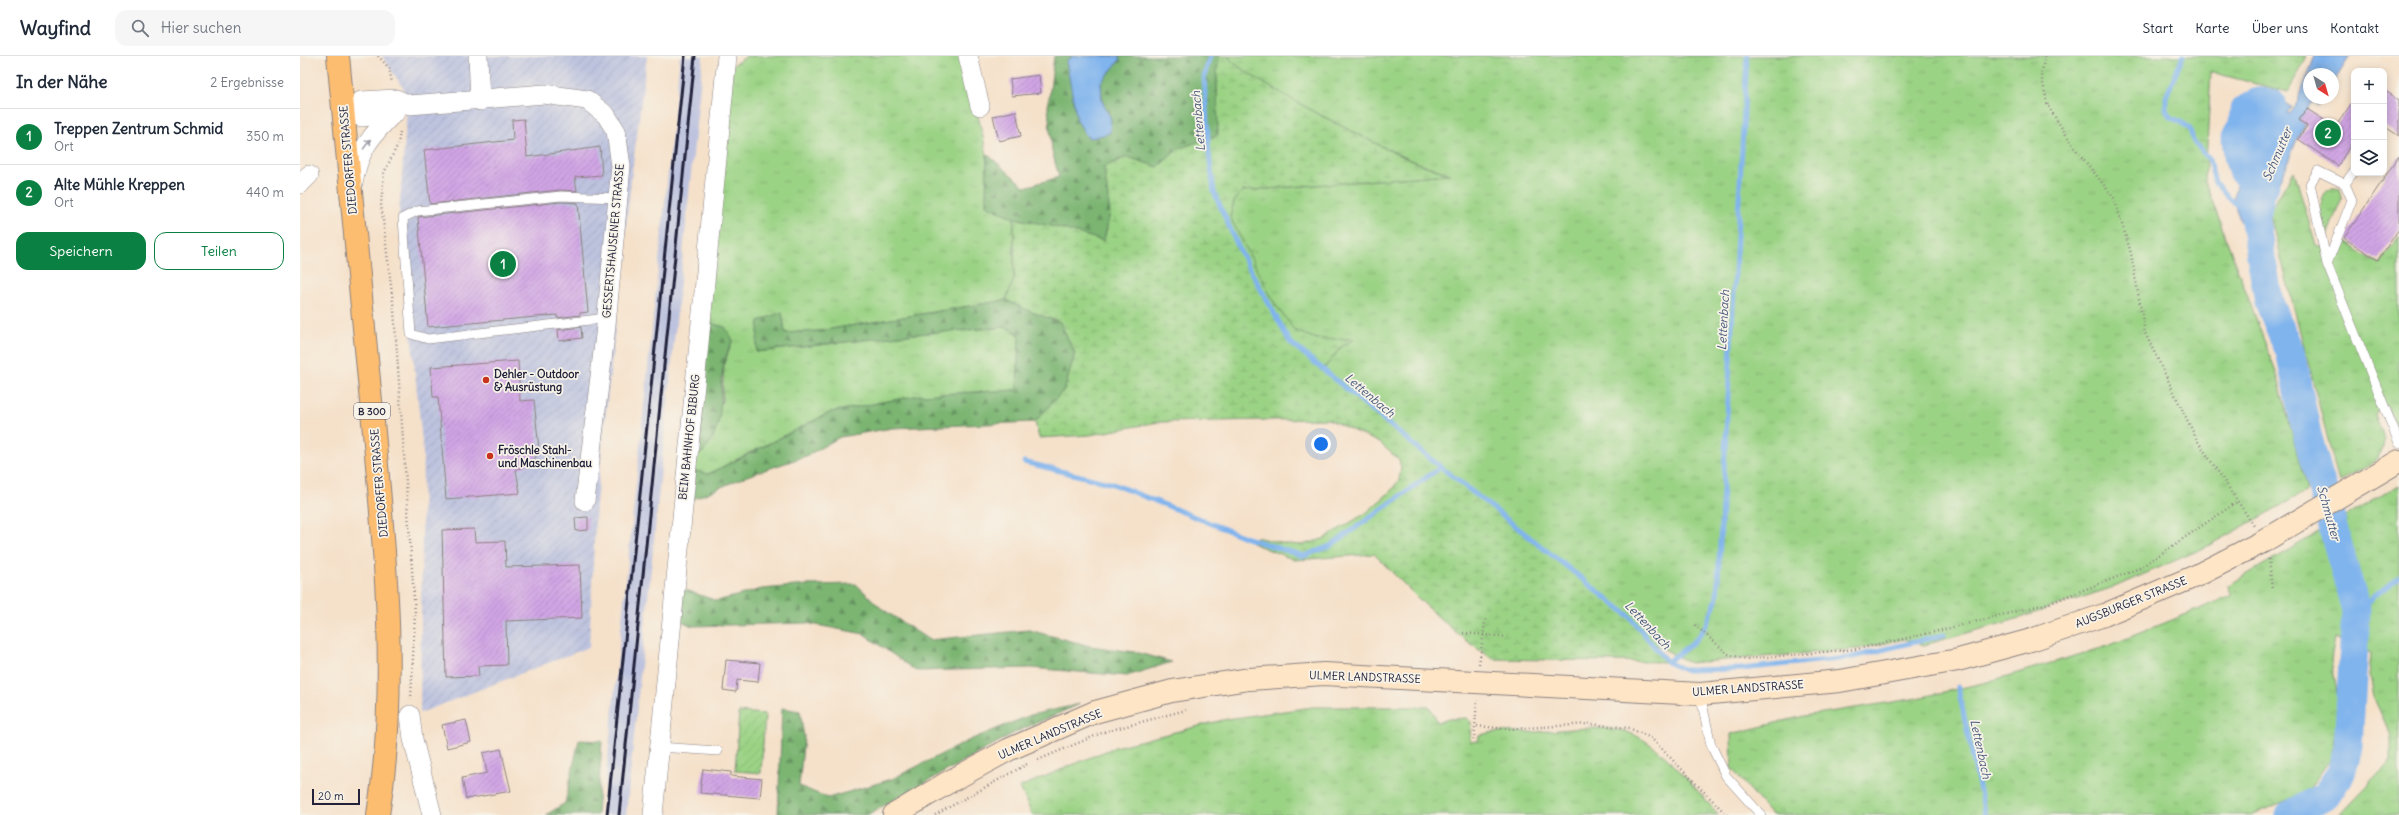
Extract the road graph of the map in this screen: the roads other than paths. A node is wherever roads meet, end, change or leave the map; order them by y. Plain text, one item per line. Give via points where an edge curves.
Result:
1 (338, 56) edge
2 (478, 56) edge
3 (968, 56) edge
4 (729, 57) edge
5 (480, 101) junction
6 (980, 106) dead end
7 (400, 107) junction
8 (344, 112) junction
9 (2351, 175) edge
10 (2345, 184) junction
11 (351, 194) junction
12 (618, 198) junction
13 (2327, 264) junction
14 (607, 318) junction
15 (2399, 443) edge
16 (2399, 461) edge
17 (585, 500) dead end
18 (1840, 681) joint
19 (1700, 694) junction
20 (410, 715) road end
21 (659, 747) junction
22 (718, 751) dead end
23 (378, 815) edge
24 (432, 815) edge
25 (653, 815) edge
26 (894, 815) edge
27 (1761, 815) edge

1 - 8 main road, DIEDORFER STRASSE / B 300
2 - 5 street
3 - 6 street
4 - 21 street, BEIM BAHNHOF BIBURG
5 - 7 street, GESSERTSHAUSENER STRASSE
5 - 12 street, GESSERTSHAUSENER STRASSE via 544,94 587,100 606,115 616,131 621,166
7 - 8 street, GESSERTSHAUSENER STRASSE via 362,117
11 -> 7 street via 363,147
8 - 11 main road, DIEDORFER STRASSE / B 300
9 - 10 lane
10 - 13 lane via 2352,200
10 - 13 lane via 2318,171 2310,184
11 - 23 main road, DIEDORFER STRASSE / B 300 via 385,552 389,674 386,768
12 - 14 street, GESSERTSHAUSENER STRASSE
12 - 14 lane via 554,197 417,211 403,218 411,334 428,339
13 - 15 lane
14 - 17 street, GESSERTSHAUSENER STRASSE
16 - 18 main road, AUGSBURGER STRASSE via 2264,541 2198,575 2104,615 2031,640 1952,662
18 - 19 main road, ULMER LANDSTRASSE
19 - 26 main road, ULMER LANDSTRASSE via 1477,694 1324,674 1248,679 1172,691 1095,712 1008,750 946,783
19 - 27 lane via 1711,745 1726,776
20 - 24 street via 413,739
21 - 22 lane
21 - 25 street, BEIM BAHNHOF BIBURG

